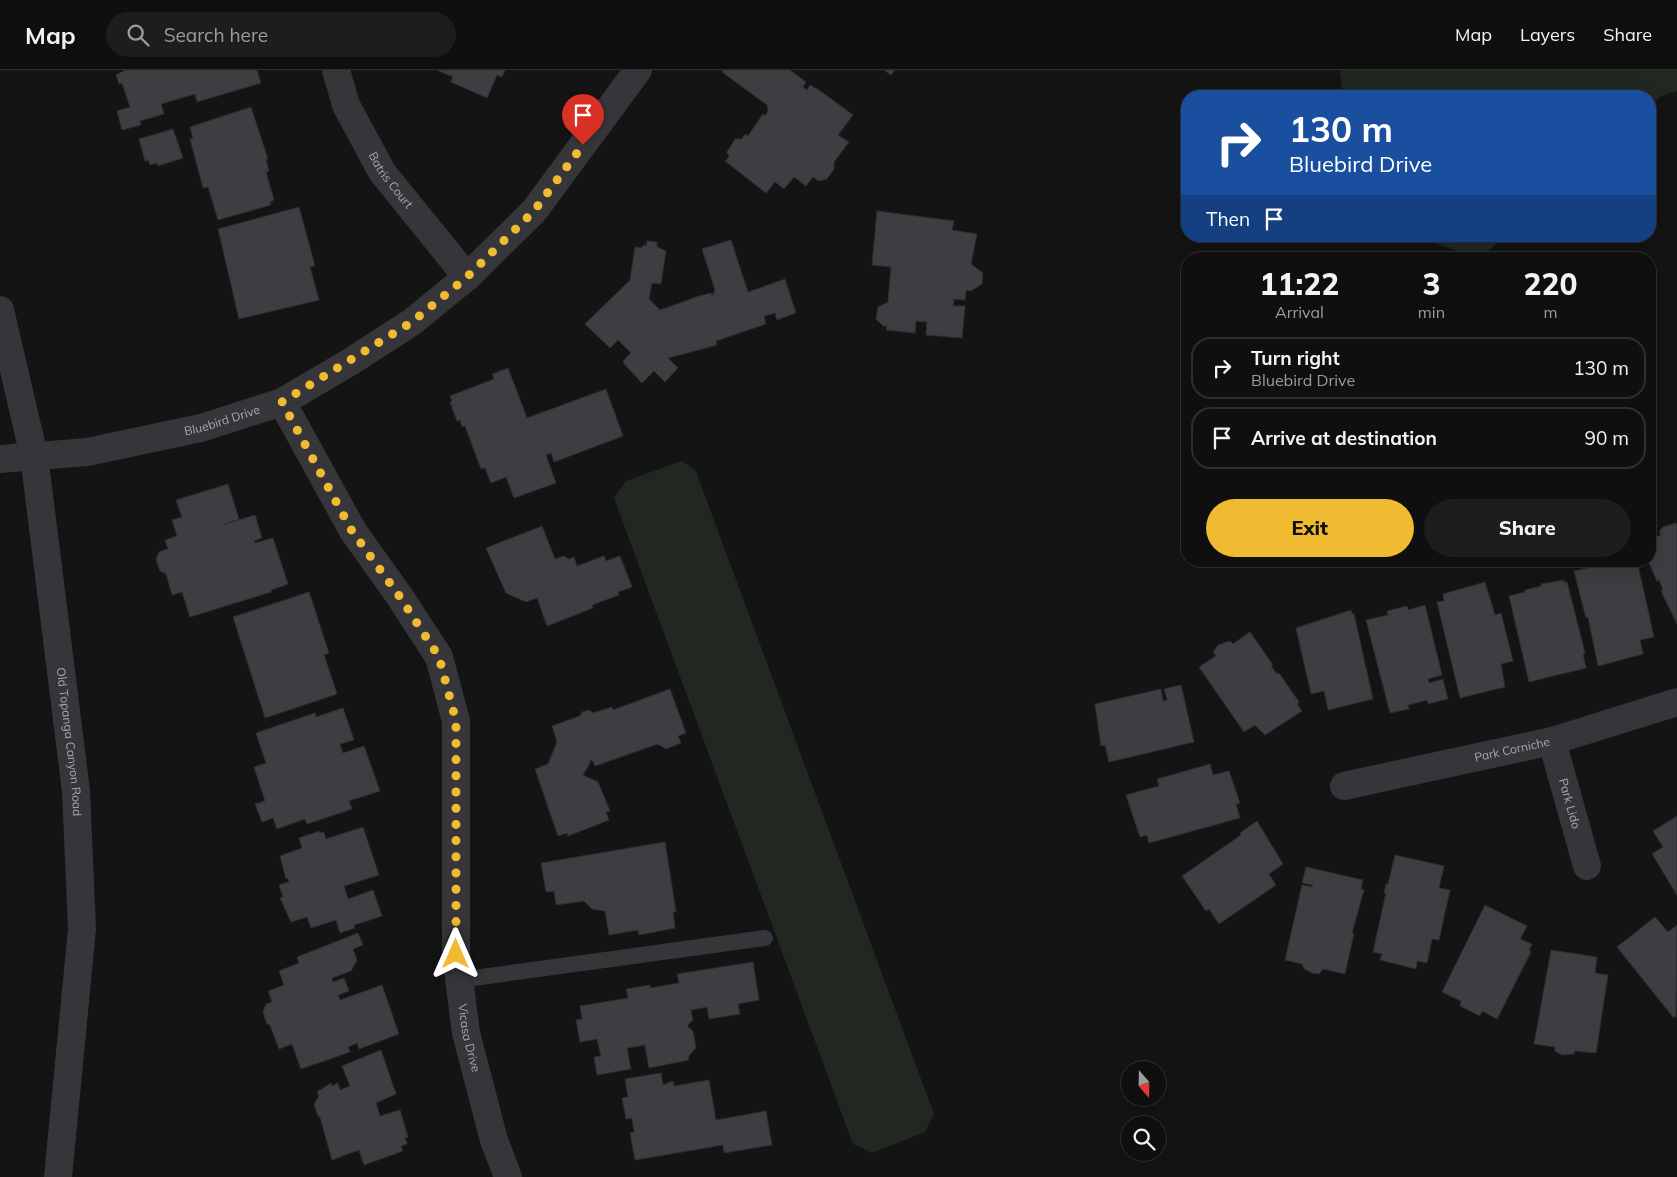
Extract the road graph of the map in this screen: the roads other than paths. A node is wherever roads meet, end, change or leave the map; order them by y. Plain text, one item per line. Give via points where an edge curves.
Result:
1 (336, 70) edge
2 (638, 70) edge
3 (467, 277) junction
4 (0, 310) edge
5 (282, 402) junction
6 (34, 456) junction
7 (0, 459) edge
8 (1677, 702) edge
9 (1552, 741) junction
10 (1344, 786) dead end
11 (1586, 866) dead end
12 (765, 938) dead end
13 (459, 980) junction
14 (58, 1177) edge
15 (508, 1177) edge

1 - 3 street, Batris Court via 346,105 382,172
2 - 3 street, Bluebird Drive via 534,211
3 - 5 street, Bluebird Drive via 412,322
4 - 6 street, Old Topanga Canyon Road
5 - 6 street, Bluebird Drive via 201,428 88,452
5 - 13 street, Vicasa Drive via 352,531 439,657 456,721 456,954
6 - 7 street, Bluebird Drive
6 - 14 street, Old Topanga Canyon Road via 76,792 82,929
8 - 9 street, Park Corniche
9 - 10 street, Park Corniche
9 - 11 street, Park Lido
12 - 13 lane
13 - 15 street, Vicasa Drive via 466,1034 494,1140

